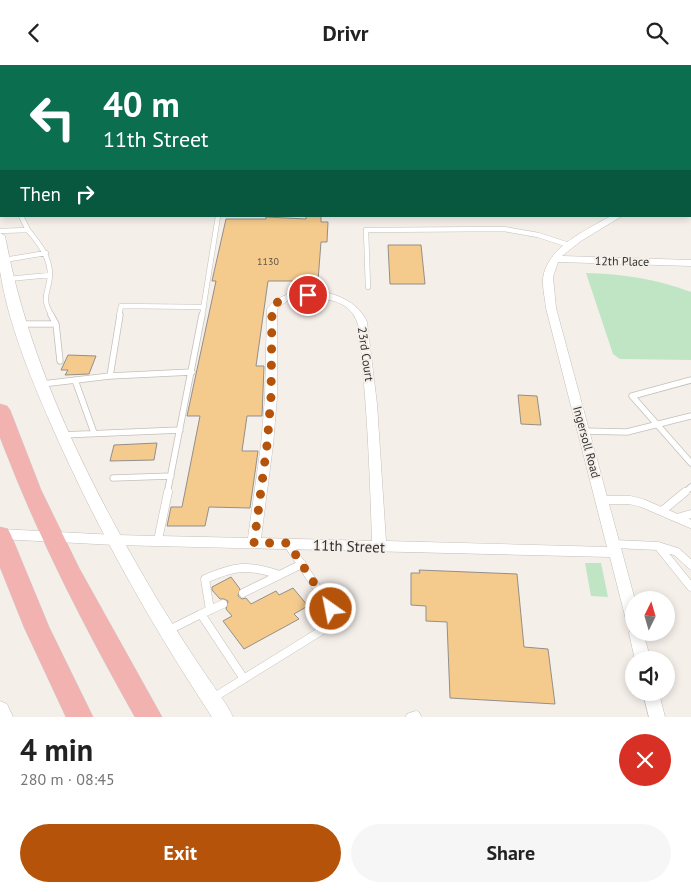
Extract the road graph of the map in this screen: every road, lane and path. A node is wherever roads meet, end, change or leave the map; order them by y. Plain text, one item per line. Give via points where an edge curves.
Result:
1 (21, 65) edge
2 (49, 65) edge
3 (21, 217) edge
4 (218, 217) edge
5 (616, 217) edge
6 (0, 231) edge
7 (28, 231) junction
8 (0, 237) edge
9 (569, 245) junction
10 (46, 253) junction
11 (554, 259) junction
12 (4, 260) junction
13 (691, 263) edge
14 (50, 275) junction
15 (8, 279) junction
16 (368, 287) dead end
17 (204, 307) junction
18 (19, 324) junction
19 (56, 324) junction
20 (60, 361) dead end
21 (192, 373) junction
22 (110, 376) junction
23 (75, 380) junction
24 (691, 380) edge
25 (40, 384) junction
26 (0, 410) edge
27 (691, 416) edge
28 (655, 424) junction
29 (180, 430) junction
30 (584, 431) junction
31 (94, 433) junction
32 (62, 435) junction
33 (691, 463) edge
34 (171, 476) junction
35 (113, 478) dead end
36 (691, 487) edge
37 (602, 500) junction
38 (662, 511) junction
39 (691, 514) edge
40 (677, 518) junction
41 (691, 523) edge
42 (0, 535) edge
43 (52, 536) junction
44 (115, 540) junction
45 (158, 541) junction
46 (254, 543) junction
47 (288, 543) junction
48 (658, 546) junction
49 (379, 547) junction
50 (615, 548) junction
51 (302, 564) junction
52 (691, 565) edge
53 (279, 575) junction
54 (691, 587) edge
55 (626, 591) edge
56 (243, 593) dead end
57 (223, 604) dead end
58 (210, 610) junction
59 (201, 614) junction
60 (167, 631) junction
61 (244, 679) junction
62 (211, 699) junction
63 (653, 701) edge
64 (0, 710) edge
65 (3, 717) edge
66 (80, 717) edge
67 (149, 717) edge
68 (223, 717) edge
69 (410, 717) edge
70 (417, 717) edge
71 (657, 717) edge

1 - 2 street
3 - 7 lane
4 - 17 lane
5 - 9 street
6 - 7 lane
7 - 10 lane
8 - 12 street
9 - 11 street
9 - 16 lane via 504,229 366,230
10 - 12 lane
10 - 14 lane
11 - 13 street, 12th Place
11 - 30 street, Ingersoll Road via 549,273 551,308
12 - 15 street
14 - 15 lane
14 - 19 lane via 45,295 46,308
15 - 18 street
17 - 21 lane
17 - 22 lane via 121,306
18 - 19 lane
18 - 25 street
19 - 20 lane
21 - 22 lane
21 - 29 lane
22 - 23 lane
23 - 25 lane
23 - 31 lane
24 - 28 lane via 632,396
25 - 32 street
26 - 43 highway
27 - 28 lane
28 - 30 lane via 627,432
28 - 33 lane
29 - 31 lane
29 - 34 lane
30 - 37 street, Ingersoll Road
31 - 32 lane
32 - 44 street
34 - 35 lane
34 - 45 lane
36 - 38 lane
37 - 38 lane via 630,500
37 - 50 street, Ingersoll Road
38 - 40 lane
39 - 40 lane
40 - 41 lane
42 - 43 street, 11th Street
42 - 66 highway via 35,625
43 - 44 street, 11th Street
43 - 67 highway via 100,632
44 - 45 street, 11th Street
44 - 60 street
45 - 46 street, 11th Street
46 - 47 street, 11th Street
46 - 49 street, 23rd Court via 270,407 272,309 284,297 296,294 320,295 343,301 358,313 363,327 371,393
47 - 49 street, 11th Street
47 - 51 lane
48 - 50 lane
48 - 52 lane via 681,553
48 - 54 lane
49 - 50 street, 11th Street
50 - 55 street, Ingersoll Road
51 - 53 lane
51 - 61 lane via 331,609 329,626
53 - 56 lane
53 - 58 lane via 253,565 228,568 205,579
57 - 58 lane
58 - 59 lane
59 - 60 lane
59 - 61 lane
60 - 62 street
61 - 62 lane
62 - 68 street
63 - 71 street
64 - 65 street
69 - 70 lane

